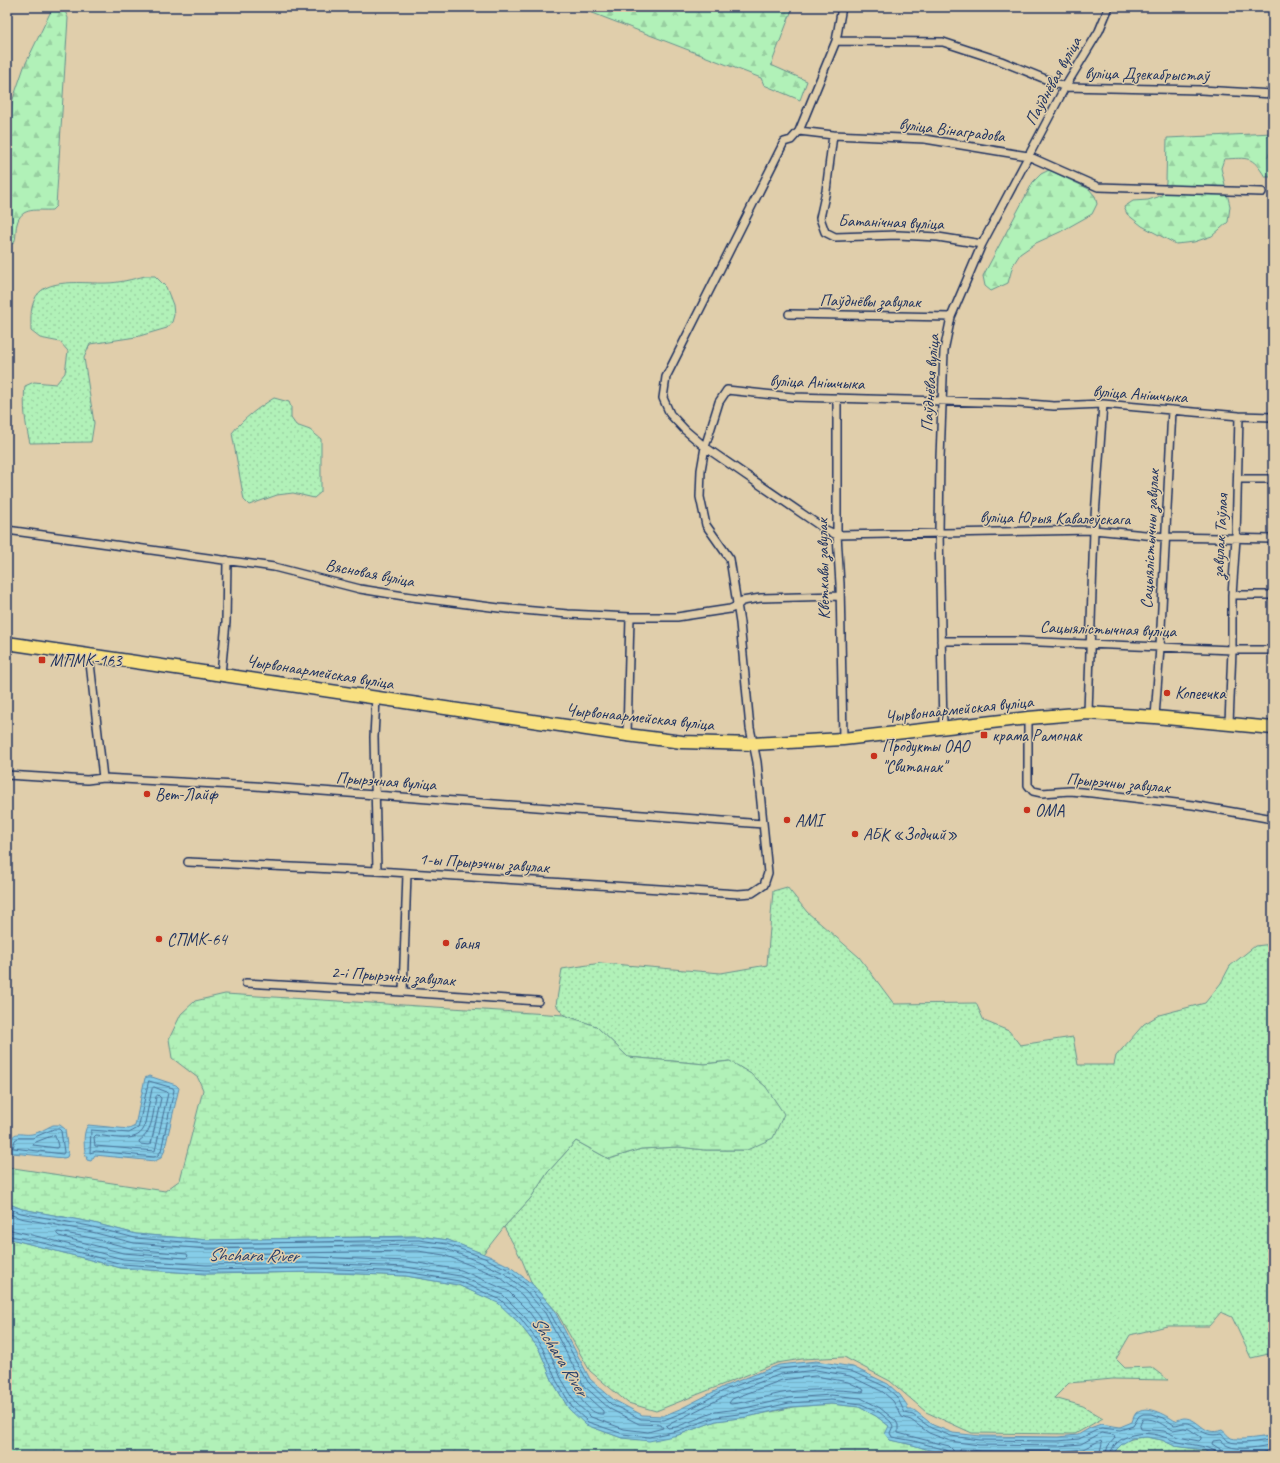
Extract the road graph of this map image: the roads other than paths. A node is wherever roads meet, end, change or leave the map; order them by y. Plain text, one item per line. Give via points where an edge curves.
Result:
1 (842, 7) edge
2 (1108, 7) edge
3 (836, 41) junction
4 (1065, 87) junction
5 (1273, 94) edge
6 (799, 131) junction
7 (833, 135) junction
8 (1028, 156) junction
9 (1262, 192) dead end
10 (982, 244) junction
11 (789, 314) dead end
12 (950, 317) junction
13 (837, 398) junction
14 (941, 401) junction
15 (1103, 404) junction
16 (1172, 410) junction
17 (1239, 416) junction
18 (1273, 417) edge
19 (705, 447) junction
20 (1238, 479) junction
21 (1273, 479) edge
22 (7, 530) edge
23 (1094, 530) junction
24 (939, 533) junction
25 (837, 535) junction
26 (1166, 537) junction
27 (1236, 538) junction
28 (1273, 539) edge
29 (227, 560) junction
30 (1273, 594) edge
31 (1232, 595) junction
32 (839, 596) junction
33 (734, 608) junction
34 (630, 617) junction
35 (941, 641) junction
36 (7, 643) edge
37 (1089, 644) junction
38 (1160, 646) junction
39 (1232, 650) junction
40 (1273, 650) edge
41 (89, 654) junction
42 (221, 674) junction
43 (376, 698) junction
44 (1088, 713) junction
45 (1155, 717) junction
46 (1028, 718) junction
47 (1228, 723) junction
48 (943, 727) junction
49 (1273, 728) edge
50 (627, 735) junction
51 (843, 739) junction
52 (752, 744) junction
53 (7, 775) edge
54 (103, 778) junction
55 (375, 795) junction
56 (1273, 819) edge
57 (763, 824) junction
58 (188, 862) dead end
59 (377, 871) junction
60 (407, 873) junction
61 (768, 873) joint
62 (246, 982) dead end
63 (403, 992) junction
64 (538, 1002) dead end

1 - 3 street
2 - 4 street, Паўднёвая вуліца via 1099,31
3 - 4 street, вуліца Дзекабрыстаў via 943,42 1001,61
3 - 6 street
4 - 5 street, вуліца Дзекабрыстаў
4 - 8 street, Паўднёвая вуліца
6 - 7 street, вуліца Вінаградова
6 - 19 street via 791,140 784,142 666,377 663,398 670,414
7 - 8 street, вуліца Вінаградова via 925,139
7 - 10 street, Батанічная вуліца via 820,218 824,232 835,238 932,236
8 - 9 street, вуліца Вінаградова via 1098,187
8 - 10 street, Паўднёвая вуліца
10 - 12 street, Паўднёвая вуліца
11 - 12 street, Паўднёвы завулак
12 - 14 street, Паўднёвая вуліца via 944,351
13 - 14 street, вуліца Анішчыка
13 - 19 street, вуліца Анішчыка via 793,397 727,390 719,402
13 - 25 street, Кветкавы завулак
14 - 15 street, вуліца Анішчыка via 1054,406
14 - 24 street, Паўднёвая вуліца
15 - 16 street, вуліца Анішчыка
15 - 23 street
16 - 17 street, вуліца Анішчыка
16 - 26 street, Сацыялістычны завулак
17 - 18 street, вуліца Анішчыка
17 - 20 street, завулак Таўлая
19 - 25 street
19 - 33 street, вуліца Анішчыка via 700,497 706,525 730,559
20 - 21 street, завулак Таўлая
20 - 27 street, завулак Таўлая
22 - 29 street, Вясновая вуліца
23 - 24 street, вуліца Юрыя Кавалеўскага
23 - 26 street, вуліца Юрыя Кавалеўскага
23 - 37 street
24 - 25 street, вуліца Юрыя Кавалеўскага
24 - 35 street, Паўднёвая вуліца
25 - 32 street, Кветкавы завулак
26 - 27 street, вуліца Юрыя Кавалеўскага
26 - 38 street, Сацыялістычны завулак
27 - 28 street, вуліца Юрыя Кавалеўскага
27 - 31 street, завулак Таўлая
29 - 34 street, Вясновая вуліца via 274,566 360,589 404,596 499,608
29 - 42 street via 226,622
30 - 31 street, завулак Таўлая
31 - 39 street, завулак Таўлая
32 - 33 street, Вясновая вуліца via 761,598 742,601
32 - 51 street, Кветкавы завулак
33 - 34 street, Вясновая вуліца via 677,617
33 - 52 street, вуліца Анішчыка via 740,623
34 - 50 street
35 - 37 street, Сацыялістычная вуліца
35 - 48 street, Паўднёвая вуліца
36 - 41 highway, Чырвонаармейская вуліца
37 - 38 street, Сацыялістычная вуліца
37 - 44 street
38 - 39 street, Сацыялістычная вуліца
38 - 45 street, Сацыялістычны завулак
39 - 40 street, Сацыялістычная вуліца
39 - 47 street, завулак Таўлая
41 - 42 highway, Чырвонаармейская вуліца
41 - 54 street
42 - 43 highway, Чырвонаармейская вуліца
43 - 50 highway, Чырвонаармейская вуліца
43 - 55 street
44 - 45 highway, Чырвонаармейская вуліца
44 - 46 highway, Чырвонаармейская вуліца
45 - 47 highway, Чырвонаармейская вуліца
46 - 48 highway, Чырвонаармейская вуліца
46 - 56 street, Прырэчны завулак via 1028,785 1033,790 1092,793 1193,805
47 - 49 highway, Чырвонаармейская вуліца
48 - 51 highway, Чырвонаармейская вуліца
50 - 52 highway, Чырвонаармейская вуліца via 682,742
51 - 52 highway, Чырвонаармейская вуліца
52 - 57 street, вуліца Анішчыка via 757,762
53 - 54 street, Прырэчная вуліца via 87,780
54 - 55 street, Прырэчная вуліца
55 - 57 street, Прырэчная вуліца
55 - 59 street
57 - 61 street, вуліца Анішчыка
58 - 59 street, 1-ы Прырэчны завулак
59 - 60 street, 1-ы Прырэчны завулак
60 - 61 street, 1-ы Прырэчны завулак via 738,894 752,893 764,885
60 - 63 street
62 - 63 street, 2-і Прырэчны завулак
63 - 64 street, 2-і Прырэчны завулак

